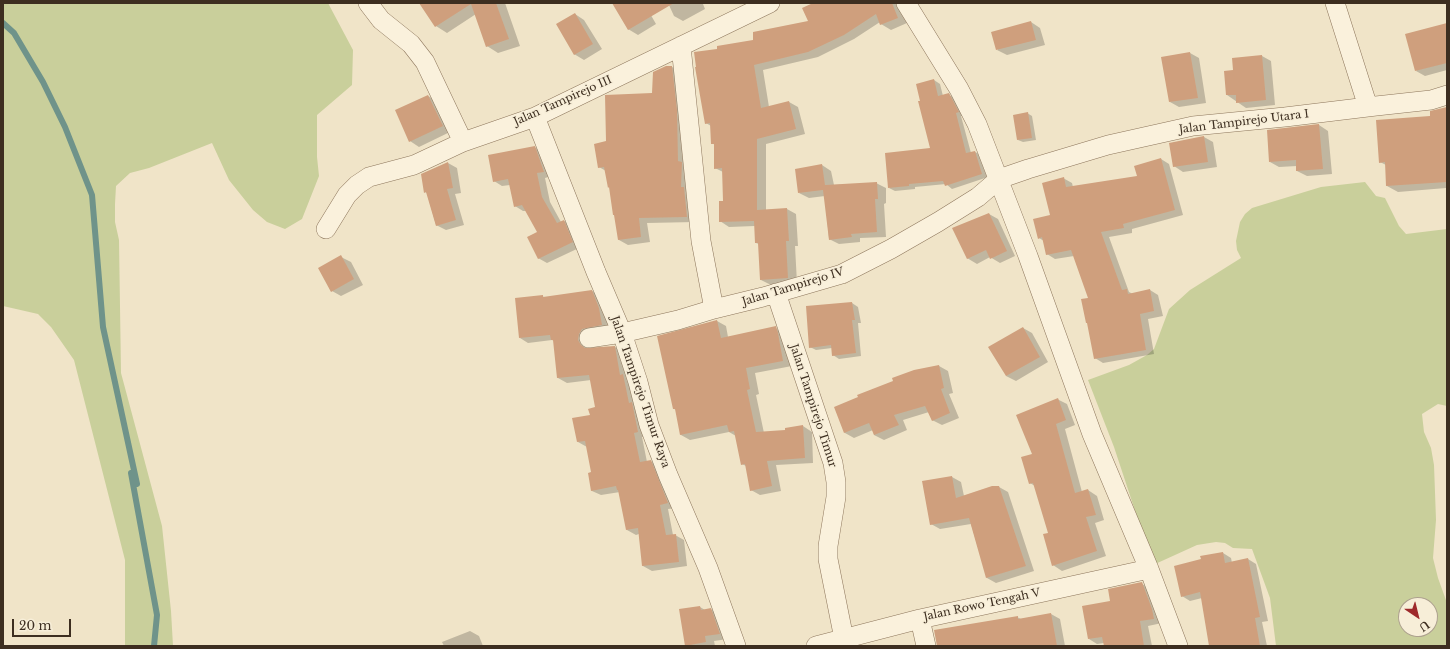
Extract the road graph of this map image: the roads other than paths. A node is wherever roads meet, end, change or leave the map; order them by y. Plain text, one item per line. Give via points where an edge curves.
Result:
1 (368, 3) edge
2 (770, 3) edge
3 (906, 3) edge
4 (1335, 3) edge
5 (751, 7) edge
6 (681, 46) junction
7 (1447, 95) edge
8 (1368, 107) junction
9 (535, 117) junction
10 (463, 142) junction
11 (999, 179) junction
12 (326, 229) dead end
13 (776, 294) junction
14 (714, 309) junction
15 (622, 333) junction
16 (590, 338) dead end
17 (1149, 569) junction
18 (920, 619) junction
19 (844, 639) junction
20 (736, 646) edge
21 (816, 646) edge
22 (926, 646) edge
23 (1178, 646) edge

1 - 10 street via 381,20 411,44 425,62
2 - 5 street, Jalan Tampirejo III
3 - 11 street via 966,101
4 - 8 street
5 - 6 street, Jalan Tampirejo III
6 - 9 street, Jalan Tampirejo III
6 - 14 street via 702,241
7 - 8 street, Jalan Tampirejo Utara I via 1431,100
8 - 11 street, Jalan Tampirejo Utara I via 1193,126 1108,145
9 - 10 street, Jalan Tampirejo III
9 - 15 street, Jalan Tampirejo Timur Raya
10 - 12 street, Jalan Tampirejo III via 414,165 369,177 347,195
11 - 13 street, Jalan Tampirejo IV via 978,197 891,249 842,274
11 - 17 street via 1092,434
13 - 14 street, Jalan Tampirejo IV
13 - 19 street, Jalan Tampirejo Timur via 833,464 836,497 828,559
14 - 15 street, Jalan Tampirejo IV
15 - 16 street, Jalan Tampirejo IV
15 - 20 street, Jalan Tampirejo Timur Raya via 649,425 708,568
17 - 18 street, Jalan Rowo Tengah V
17 - 23 street
18 - 19 street, Jalan Rowo Tengah V
18 - 22 street
19 - 21 street, Jalan Rowo Tengah V

